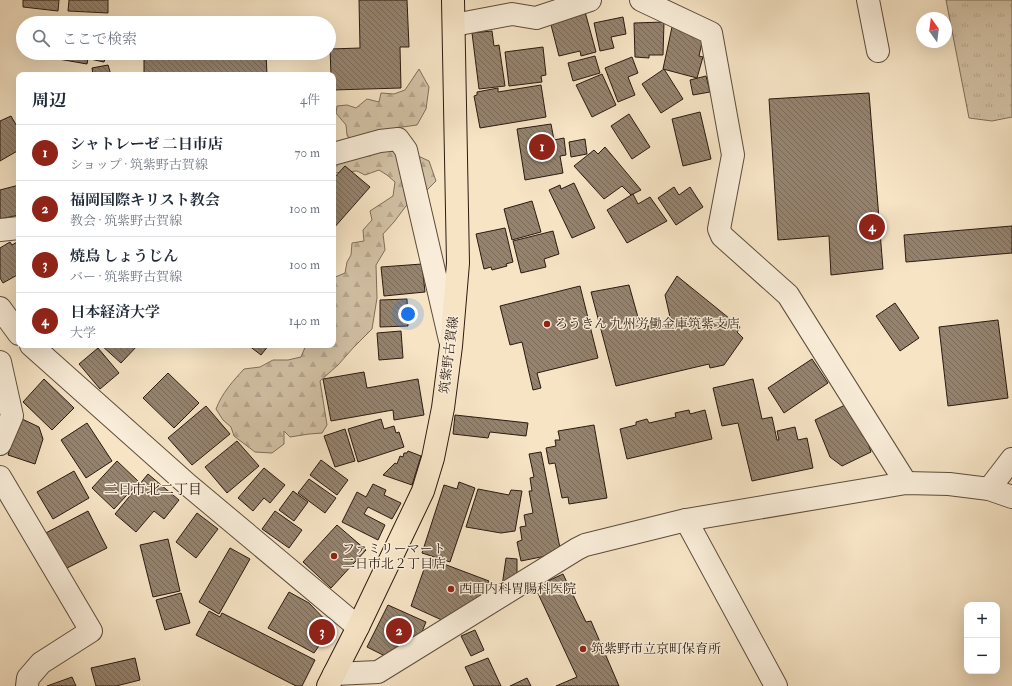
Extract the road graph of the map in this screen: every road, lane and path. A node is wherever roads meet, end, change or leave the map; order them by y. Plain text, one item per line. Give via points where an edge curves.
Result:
1 (453, 0) edge
2 (590, 0) edge
3 (641, 0) edge
4 (868, 0) edge
5 (454, 24) junction
6 (878, 51) dead end
7 (336, 153) edge
8 (16, 228) edge
9 (0, 230) edge
10 (0, 308) edge
11 (16, 330) edge
12 (16, 338) edge
13 (451, 346) junction
14 (34, 348) edge
15 (0, 360) edge
16 (0, 444) edge
17 (1012, 459) edge
18 (0, 477) edge
19 (906, 483) junction
20 (989, 489) junction
21 (1012, 497) edge
22 (686, 520) junction
23 (358, 627) junction
24 (331, 680) edge
25 (27, 686) edge
26 (776, 686) edge

1 - 5 main road, 筑紫野古賀線
2 - 5 street via 536,18 512,14
3 - 19 street via 711,33 733,155 720,229 722,236 788,295
4 - 6 street
5 - 13 main road, 筑紫野古賀線 via 458,263
7 - 13 street via 380,141 398,140 406,150
8 - 9 street
10 - 11 street
12 - 15 street
13 - 23 main road, 筑紫野古賀線 via 435,451 423,491
14 - 23 street via 187,484
15 - 16 street via 12,416
17 - 20 street
18 - 25 street via 92,630 41,662 28,678
19 - 20 street via 949,484
19 - 22 street
20 - 21 street
22 - 24 street via 585,545 378,672
22 - 26 street
23 - 24 main road, 筑紫野古賀線

